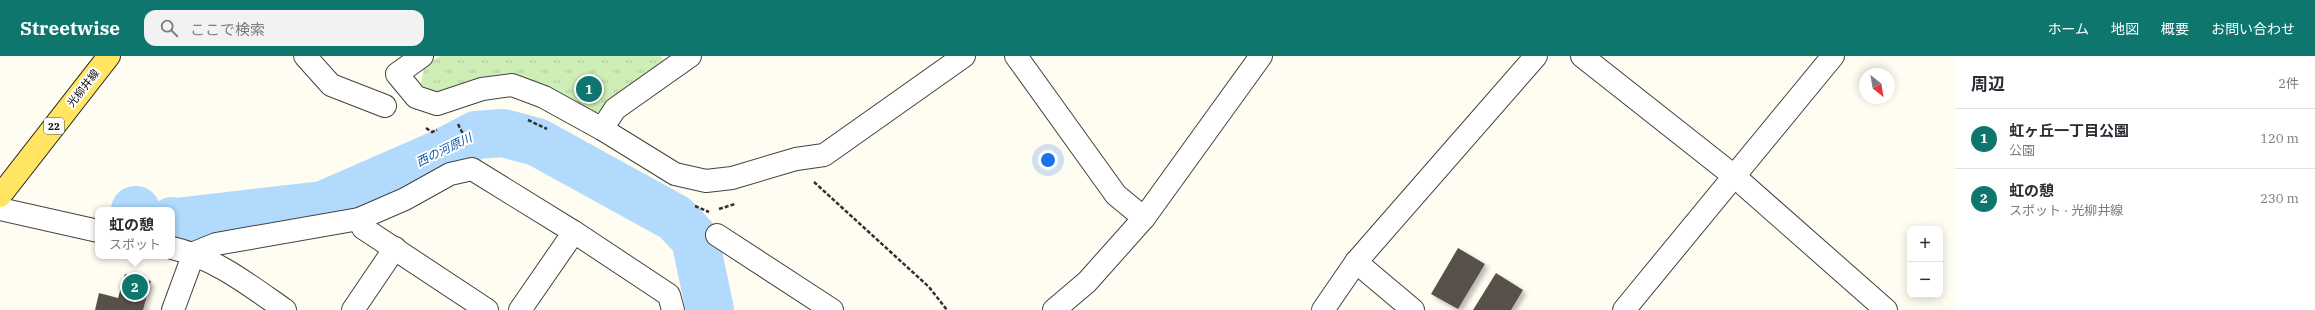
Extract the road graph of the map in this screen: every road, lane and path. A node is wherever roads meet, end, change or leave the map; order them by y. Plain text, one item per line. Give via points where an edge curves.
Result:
1 (108, 56) edge
2 (305, 56) edge
3 (422, 56) edge
4 (690, 56) edge
5 (964, 56) edge
6 (1016, 56) edge
7 (1261, 56) edge
8 (1536, 56) edge
9 (1582, 56) edge
10 (1833, 56) edge
11 (385, 106) dead end
12 (602, 129) junction
13 (1734, 176) junction
14 (0, 196) edge
15 (0, 209) edge
16 (1144, 218) junction
17 (359, 219) junction
18 (95, 230) edge
19 (574, 232) junction
20 (717, 235) dead end
21 (395, 248) junction
22 (175, 249) edge
23 (194, 254) junction
24 (1356, 262) junction
25 (173, 310) edge
26 (286, 310) edge
27 (353, 310) edge
28 (487, 310) edge
29 (520, 310) edge
30 (674, 310) edge
31 (832, 310) edge
32 (1054, 310) edge
33 (1323, 310) edge
34 (1413, 310) edge
35 (1624, 310) edge
36 (1886, 310) edge

1 - 14 main road, 光柳井線 / 22
2 - 11 street via 331,85
3 - 12 street via 397,74 416,97 438,104 482,89 512,85 544,97
4 - 12 street via 615,109
5 - 12 street via 824,155 796,159 732,178 706,182 675,174
6 - 16 street via 1116,195
7 - 16 street
8 - 24 street
9 - 13 street
10 - 13 street
13 - 35 street
13 - 36 street
15 - 18 street
16 - 32 street via 1088,282
17 - 19 street via 405,199 450,174 472,169
17 - 21 street via 363,228
17 - 23 street via 216,244
19 - 29 street
19 - 30 street via 669,295
20 - 31 street
21 - 27 street
21 - 28 street
22 - 23 street
23 - 25 street
23 - 26 street via 219,265
24 - 33 street
24 - 34 street

